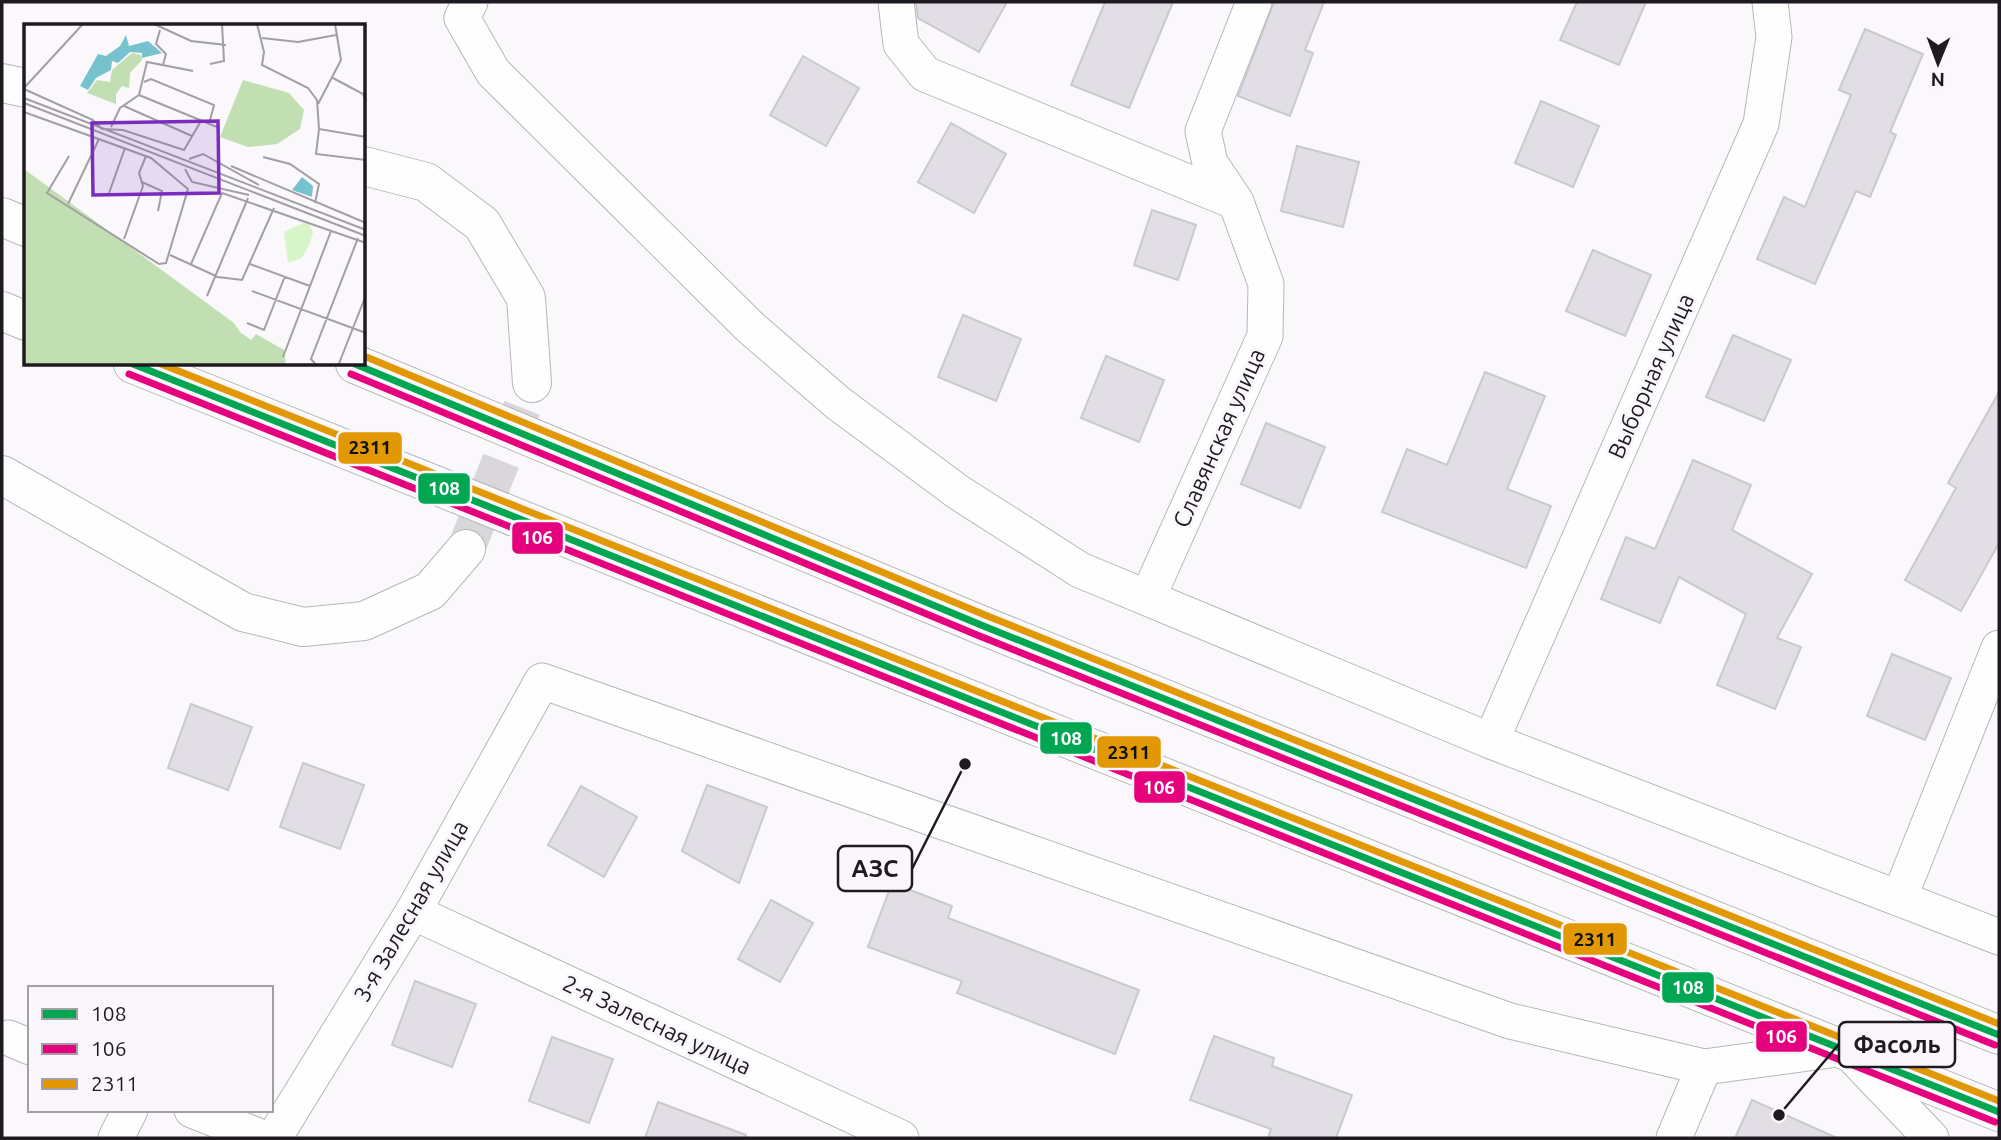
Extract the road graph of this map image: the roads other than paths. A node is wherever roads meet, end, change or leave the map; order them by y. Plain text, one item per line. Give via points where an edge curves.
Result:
1 (896, 2) edge
2 (1254, 2) edge
3 (1770, 2) edge
4 (466, 10) edge
5 (2, 83) edge
6 (24, 88) edge
7 (366, 167) edge
8 (1236, 202) junction
9 (2, 217) edge
10 (24, 226) edge
11 (2, 311) edge
12 (24, 320) edge
13 (138, 366) edge
14 (360, 366) edge
15 (531, 383) tunnel mouth
16 (2, 475) edge
17 (466, 549) tunnel mouth
18 (1148, 597) junction
19 (1999, 648) edge
20 (1491, 741) junction
21 (1900, 896) junction
22 (413, 912) junction
23 (1999, 937) edge
24 (1999, 1035) edge
25 (1845, 1048) junction
26 (1703, 1067) junction
27 (129, 1112) edge
28 (197, 1112) edge
29 (1999, 1112) edge
30 (116, 1138) edge
31 (263, 1138) edge
32 (274, 1138) edge
33 (901, 1138) edge
34 (1674, 1138) edge
35 (1931, 1138) edge

1 - 8 street via 901,44 925,74
2 - 8 street, Славянская улица via 1203,131 1210,163
3 - 20 street, Выборная улица via 1774,37 1761,124
4 - 18 street via 493,72 750,327 838,403 958,492 1080,570
5 - 6 main road
7 - 15 main road via 426,182 482,224 526,298
8 - 18 street, Славянская улица via 1266,285 1265,336
9 - 10 main road
11 - 12 main road
13 - 25 main road
14 - 24 main road via 981,625
16 - 17 main road via 243,612 303,627 364,621 430,591
18 - 20 street
19 - 21 street
20 - 21 street
21 - 23 street
22 - 26 street, 3-я Залесная улица via 542,681 1510,1021
22 - 32 street, 3-я Залесная улица
22 - 33 street, 2-я Залесная улица
25 - 26 street
25 - 29 main road
25 - 35 street
26 - 34 street
27 - 30 street
28 - 31 street

